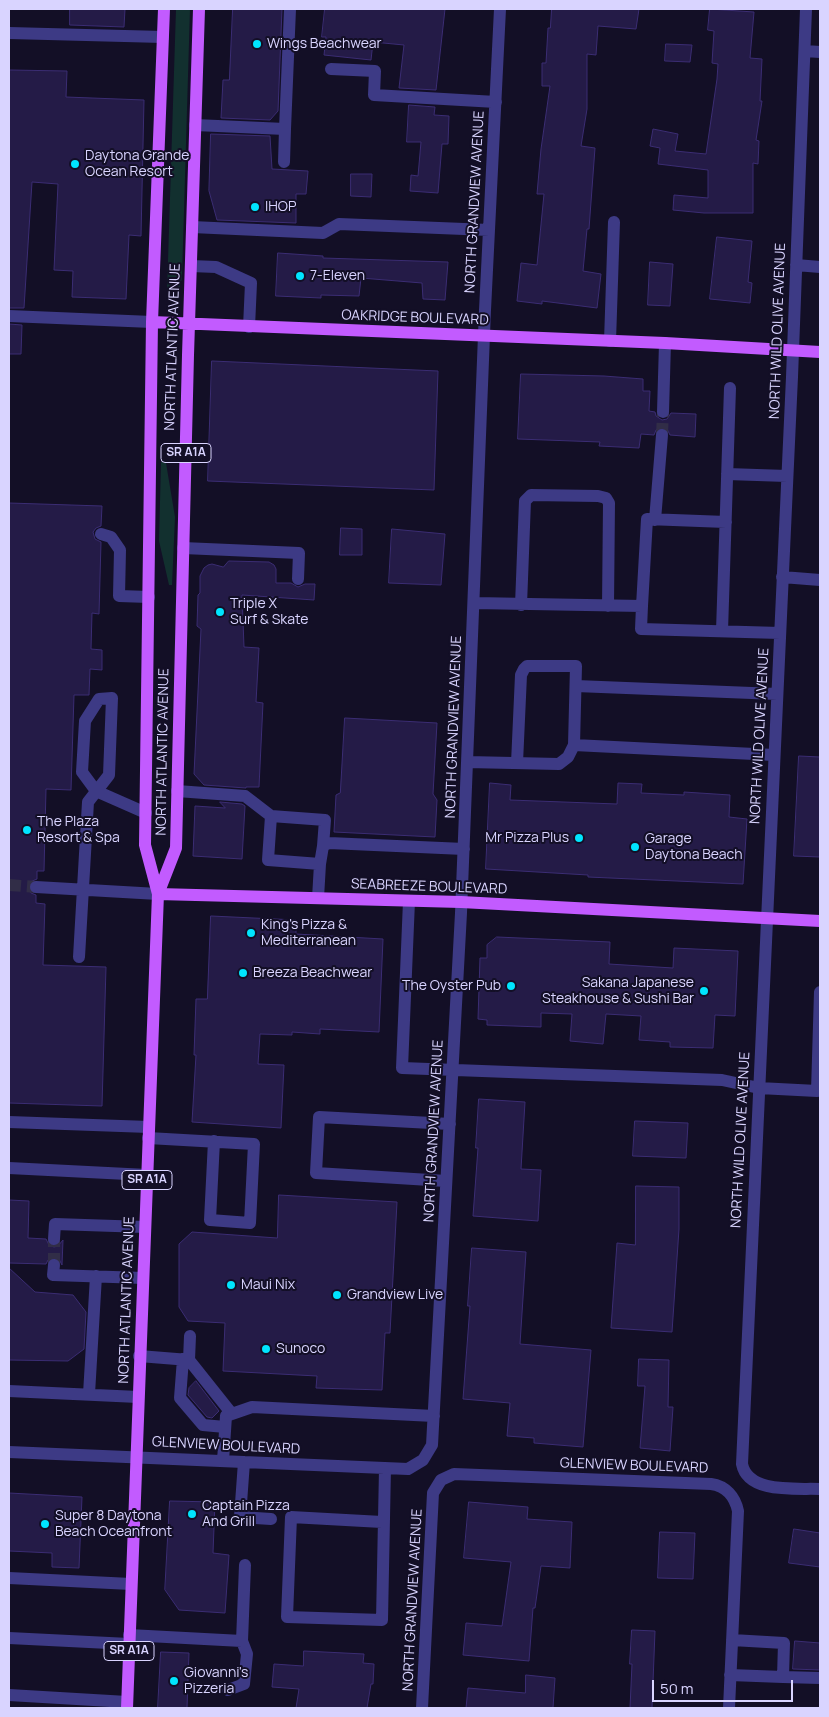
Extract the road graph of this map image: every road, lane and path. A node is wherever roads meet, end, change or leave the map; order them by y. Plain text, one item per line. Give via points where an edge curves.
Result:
1 (164, 9) edge
2 (199, 9) edge
3 (290, 9) edge
4 (500, 9) edge
5 (806, 9) edge
6 (9, 33) edge
7 (163, 38) junction
8 (805, 51) junction
9 (820, 52) edge
10 (331, 69) dead end
11 (496, 102) junction
12 (195, 125) junction
13 (285, 128) junction
14 (284, 162) dead end
15 (614, 222) dead end
16 (192, 228) junction
17 (489, 230) junction
18 (796, 265) junction
19 (190, 266) junction
20 (820, 267) edge
21 (9, 316) edge
22 (152, 322) junction
23 (189, 324) junction
24 (249, 327) junction
25 (484, 336) junction
26 (610, 341) junction
27 (665, 343) junction
28 (793, 350) junction
29 (820, 352) edge
30 (730, 388) dead end
31 (663, 412) tunnel mouth
32 (662, 435) tunnel mouth
33 (727, 474) junction
34 (787, 476) junction
35 (655, 520) junction
36 (726, 522) junction
37 (101, 534) dead end
38 (183, 548) junction
39 (782, 577) junction
40 (298, 579) dead end
41 (820, 580) edge
42 (149, 597) junction
43 (474, 603) junction
44 (521, 605) junction
45 (608, 606) junction
46 (642, 606) junction
47 (722, 631) junction
48 (780, 633) junction
49 (576, 686) junction
50 (777, 694) junction
51 (574, 745) junction
52 (774, 756) junction
53 (467, 762) junction
54 (517, 763) junction
55 (96, 791) junction
56 (178, 791) junction
57 (146, 813) junction
58 (271, 816) junction
59 (323, 846) junction
60 (464, 849) junction
61 (320, 864) junction
62 (36, 887) tunnel mouth
63 (83, 889) junction
64 (158, 894) junction
65 (318, 898) junction
66 (409, 901) junction
67 (462, 902) junction
68 (766, 918) junction
69 (820, 921) edge
70 (78, 957) dead end
71 (820, 992) edge
72 (453, 1070) junction
73 (759, 1088) junction
74 (9, 1122) edge
75 (450, 1124) junction
76 (148, 1132) junction
77 (214, 1141) junction
78 (9, 1168) edge
79 (147, 1175) junction
80 (446, 1180) junction
81 (145, 1227) junction
82 (54, 1239) tunnel mouth
83 (54, 1265) dead end
84 (96, 1276) junction
85 (143, 1278) junction
86 (190, 1336) dead end
87 (140, 1356) junction
88 (186, 1360) junction
89 (9, 1391) edge
90 (89, 1394) junction
91 (138, 1397) junction
92 (232, 1414) junction
93 (434, 1416) junction
94 (225, 1427) junction
95 (432, 1446) joint
96 (9, 1452) edge
97 (136, 1457) junction
98 (223, 1460) junction
99 (244, 1462) junction
100 (385, 1468) junction
101 (820, 1489) edge
102 (433, 1493) joint
103 (271, 1519) dead end
104 (382, 1522) junction
105 (245, 1565) dead end
106 (9, 1578) edge
107 (131, 1584) junction
108 (9, 1638) edge
109 (129, 1640) junction
110 (732, 1640) junction
111 (242, 1641) junction
112 (730, 1675) junction
113 (783, 1677) junction
114 (820, 1678) edge
115 (228, 1690) dead end
116 (9, 1695) edge
117 (127, 1705) edge
118 (422, 1708) edge
119 (728, 1708) edge

1 - 7 main road, NORTH ATLANTIC AVENUE / SR A1A
2 - 12 main road, NORTH ATLANTIC AVENUE / SR A1A
3 - 13 street
4 - 11 street, NORTH GRANDVIEW AVENUE
5 - 8 street, NORTH WILD OLIVE AVENUE
6 - 7 street
7 - 22 main road, NORTH ATLANTIC AVENUE / SR A1A
8 - 9 street
8 - 18 street, NORTH WILD OLIVE AVENUE
10 - 11 street via 375,71 374,95
11 - 17 street, NORTH GRANDVIEW AVENUE
12 - 13 street
12 - 16 main road, NORTH ATLANTIC AVENUE / SR A1A
13 - 14 street
15 - 26 street
16 - 17 street via 323,233 339,224
16 - 19 main road, NORTH ATLANTIC AVENUE / SR A1A
17 - 25 street, NORTH GRANDVIEW AVENUE
18 - 20 street
18 - 28 street, NORTH WILD OLIVE AVENUE
19 - 23 main road, NORTH ATLANTIC AVENUE / SR A1A
19 - 24 street via 216,267 251,283
21 - 22 street, OAKRIDGE BOULEVARD
22 - 23 main road, OAKRIDGE BOULEVARD
22 - 42 main road, NORTH ATLANTIC AVENUE / SR A1A
23 - 24 main road, OAKRIDGE BOULEVARD
23 - 38 main road, NORTH ATLANTIC AVENUE / SR A1A
24 - 25 main road, OAKRIDGE BOULEVARD
25 - 26 main road, OAKRIDGE BOULEVARD
25 - 43 street, NORTH GRANDVIEW AVENUE
26 - 27 main road, OAKRIDGE BOULEVARD
27 - 28 main road, OAKRIDGE BOULEVARD
27 - 31 street
28 - 29 main road, OAKRIDGE BOULEVARD
28 - 34 street, NORTH WILD OLIVE AVENUE
30 - 33 street
32 - 35 street
33 - 34 street
33 - 36 street
34 - 39 street, NORTH WILD OLIVE AVENUE
35 - 36 street
35 - 46 street via 647,520
36 - 47 street
37 - 42 street via 111,537 120,550 116,596
38 - 40 street via 299,553
38 - 56 main road, NORTH ATLANTIC AVENUE / SR A1A
39 - 41 street
39 - 48 street, NORTH WILD OLIVE AVENUE
42 - 57 main road, NORTH ATLANTIC AVENUE / SR A1A
43 - 44 street
43 - 53 street, NORTH GRANDVIEW AVENUE
44 - 45 street
44 - 45 street via 525,501 531,495 606,498 609,503
45 - 46 street
46 - 47 street via 641,629
47 - 48 street
48 - 50 street, NORTH WILD OLIVE AVENUE
49 - 50 street
49 - 51 street
49 - 54 street via 576,666 527,666 524,669 521,675
50 - 52 street, NORTH WILD OLIVE AVENUE
51 - 52 street
51 - 54 street via 568,757 559,764
52 - 68 street, NORTH WILD OLIVE AVENUE
53 - 54 street
53 - 60 street, NORTH GRANDVIEW AVENUE
55 - 55 street via 109,775 112,698 100,699 85,721 82,772
55 - 57 street
55 - 63 street via 88,802
56 - 58 street via 245,796
56 - 64 main road, NORTH ATLANTIC AVENUE / SR A1A via 176,848
57 - 64 main road, NORTH ATLANTIC AVENUE / SR A1A via 145,845
58 - 59 street via 325,820
58 - 61 street via 268,860
59 - 60 street via 335,843
59 - 61 street
60 - 67 street, NORTH GRANDVIEW AVENUE
61 - 65 street
62 - 63 street, SEABREEZE BOULEVARD
63 - 64 street, SEABREEZE BOULEVARD
63 - 70 street
64 - 65 main road, SEABREEZE BOULEVARD
64 - 76 main road, NORTH ATLANTIC AVENUE / SR A1A
65 - 66 main road, SEABREEZE BOULEVARD
66 - 67 main road, SEABREEZE BOULEVARD
66 - 72 street via 402,1068
67 - 68 main road, SEABREEZE BOULEVARD
67 - 72 street, NORTH GRANDVIEW AVENUE
68 - 69 main road, SEABREEZE BOULEVARD
68 - 73 street, NORTH WILD OLIVE AVENUE
71 - 73 street via 817,1091
72 - 73 street via 722,1080
72 - 75 street, NORTH GRANDVIEW AVENUE
73 - 101 street, NORTH WILD OLIVE AVENUE via 742,1464 749,1477 764,1486
74 - 76 street via 102,1125
75 - 80 street, NORTH GRANDVIEW AVENUE
75 - 80 street via 319,1117 316,1173
76 - 77 street
76 - 79 main road, NORTH ATLANTIC AVENUE / SR A1A
77 - 77 street via 254,1144 250,1223 210,1220
78 - 79 street
79 - 81 main road, NORTH ATLANTIC AVENUE / SR A1A
80 - 93 street, NORTH GRANDVIEW AVENUE
81 - 82 street via 55,1224
81 - 85 main road, NORTH ATLANTIC AVENUE / SR A1A
83 - 84 street via 53,1275
84 - 85 street
84 - 90 street
85 - 87 main road, NORTH ATLANTIC AVENUE / SR A1A
86 - 88 street
87 - 88 street
87 - 91 main road, NORTH ATLANTIC AVENUE / SR A1A
88 - 92 street
88 - 94 street via 180,1398 203,1425
89 - 90 street
90 - 91 street
91 - 97 main road, NORTH ATLANTIC AVENUE / SR A1A
92 - 93 street via 252,1407
92 - 94 street via 226,1416
93 - 95 street, NORTH GRANDVIEW AVENUE
94 - 98 street
95 - 100 street, GLENVIEW BOULEVARD via 423,1460 408,1469
96 - 97 street, GLENVIEW BOULEVARD
97 - 98 street, GLENVIEW BOULEVARD
97 - 107 main road, NORTH ATLANTIC AVENUE / SR A1A
98 - 99 street, GLENVIEW BOULEVARD
99 - 100 street, GLENVIEW BOULEVARD
99 - 103 street via 240,1517
100 - 104 street
102 - 110 street, GLENVIEW BOULEVARD via 441,1480 454,1474 711,1484 723,1488 734,1498 738,1511
102 - 118 street, NORTH GRANDVIEW AVENUE
104 - 104 street via 382,1620 287,1617 292,1517
105 - 111 street
106 - 107 street
107 - 109 main road, NORTH ATLANTIC AVENUE / SR A1A
108 - 109 street
109 - 111 street
109 - 117 main road, NORTH ATLANTIC AVENUE / SR A1A
110 - 112 street
110 - 113 street via 784,1643
111 - 115 street via 247,1654 244,1684
112 - 113 street
112 - 119 street
113 - 114 street
116 - 117 street

